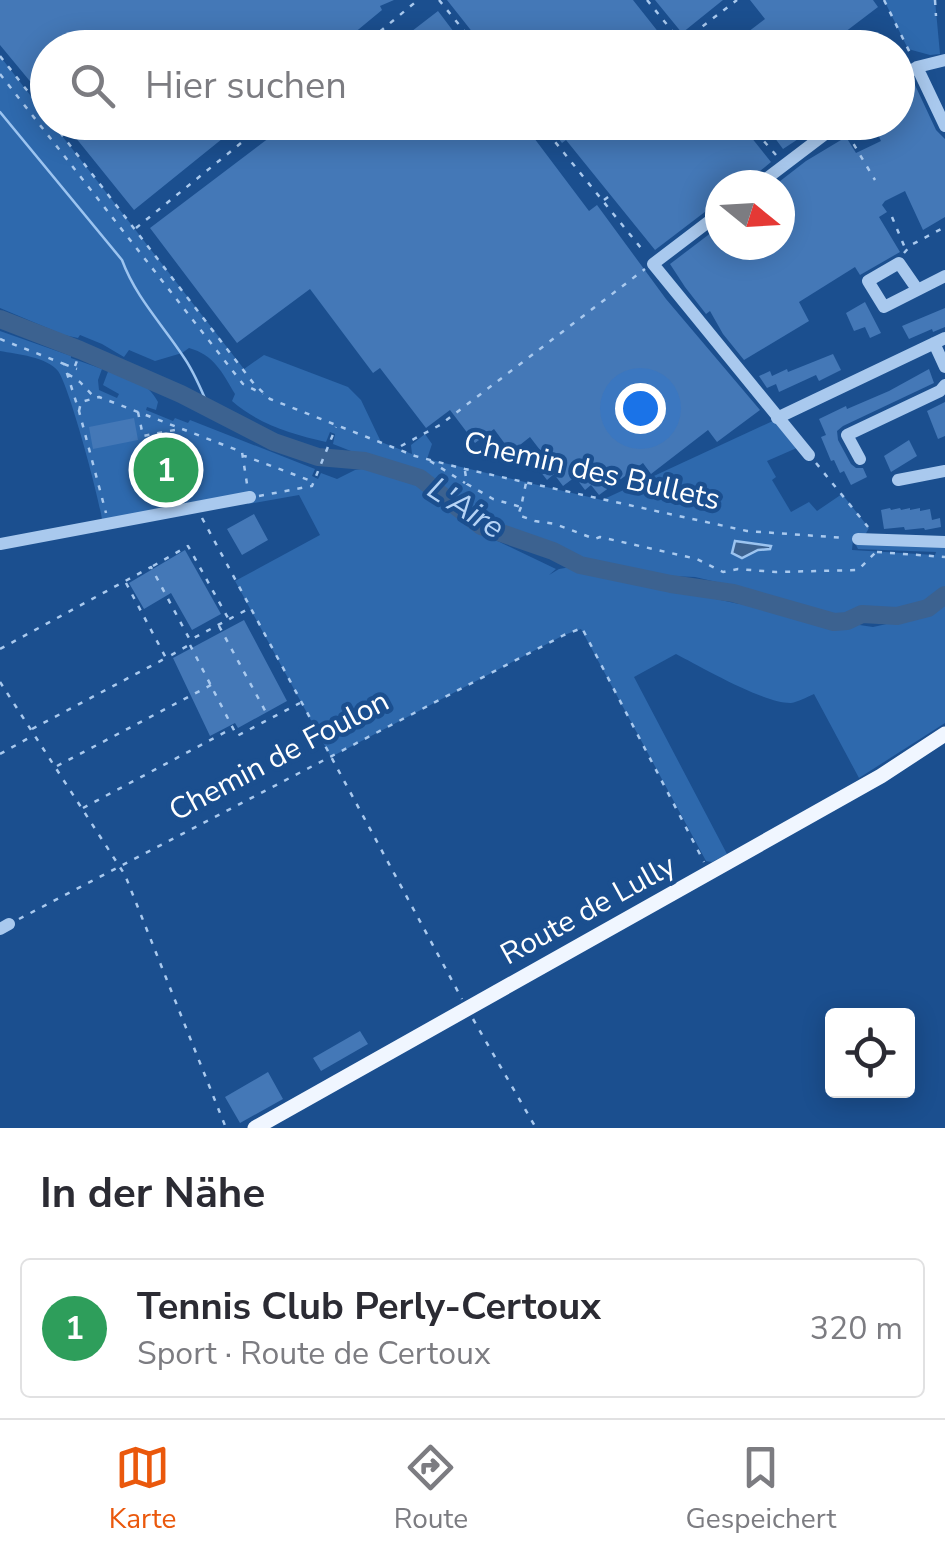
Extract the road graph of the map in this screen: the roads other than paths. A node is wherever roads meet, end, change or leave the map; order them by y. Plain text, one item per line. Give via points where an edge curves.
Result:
1 (945, 60) edge
2 (917, 67) joint
3 (945, 126) edge
4 (818, 140) edge
5 (778, 170) edge
6 (705, 224) edge
7 (945, 276) edge
8 (918, 289) junction
9 (939, 341) edge
10 (945, 367) edge
11 (945, 385) edge
12 (777, 418) junction
13 (809, 455) road end
14 (860, 460) dead end
15 (945, 470) edge
16 (898, 480) dead end
17 (250, 498) road end
18 (858, 539) road end
19 (1, 541) edge
20 (945, 542) edge
21 (945, 734) edge
22 (256, 1128) edge

1 - 2 street
2 - 3 street
4 - 5 street
6 - 12 street via 653,264
7 - 8 street
8 - 8 street via 902,256 868,281 884,306
9 - 10 street
9 - 12 street
11 - 14 street via 848,435
12 - 13 street
15 - 16 street
17 - 19 street
18 - 20 street via 876,546
21 - 22 main road, Route de Lully

